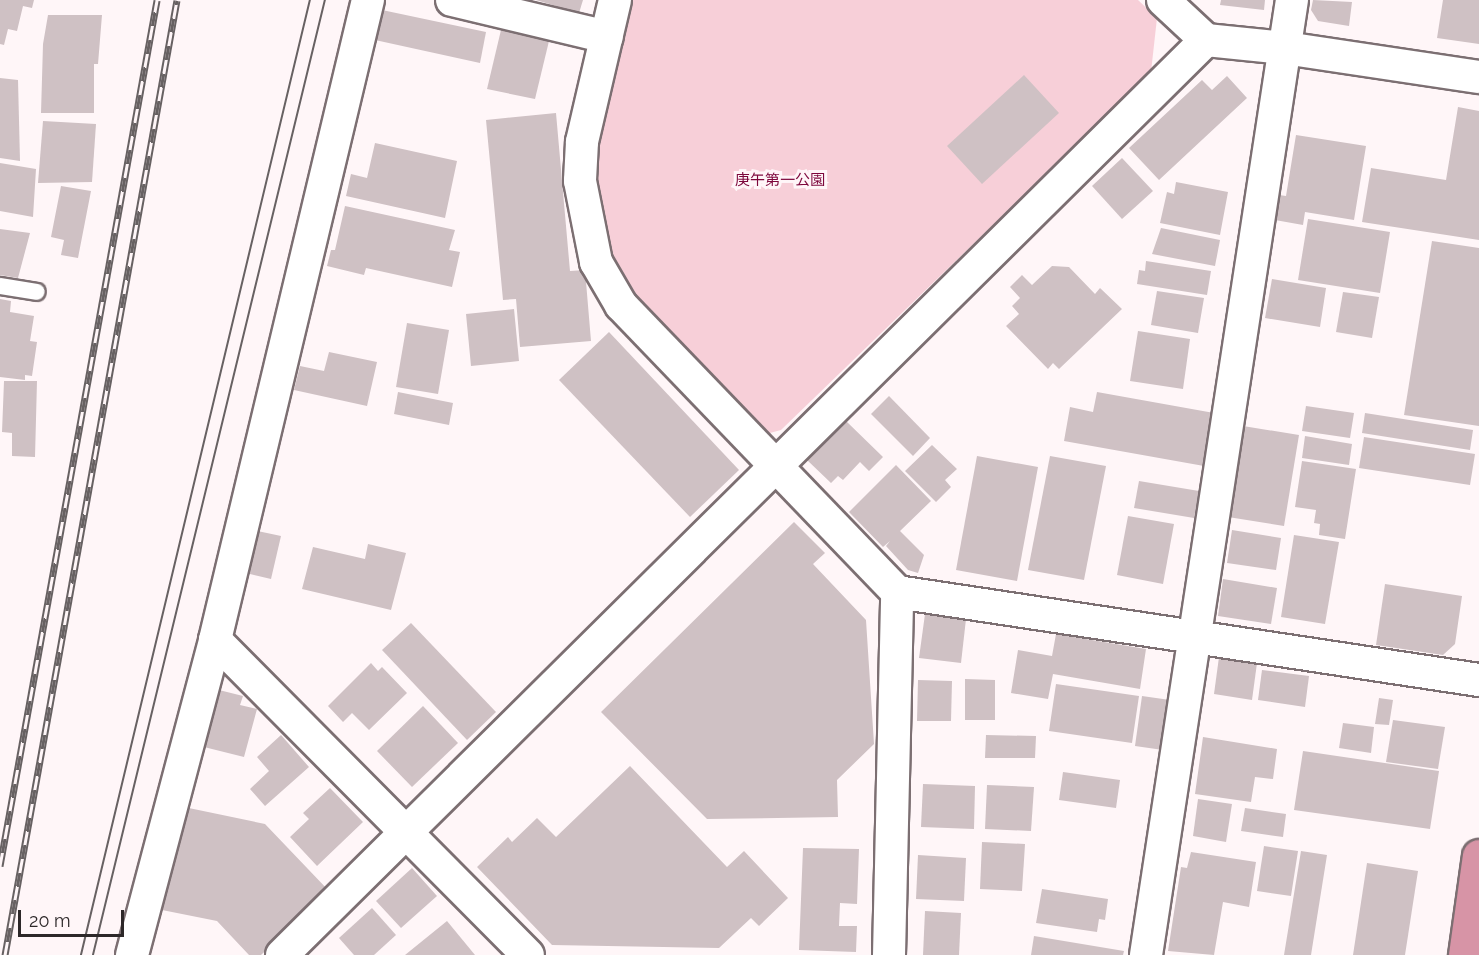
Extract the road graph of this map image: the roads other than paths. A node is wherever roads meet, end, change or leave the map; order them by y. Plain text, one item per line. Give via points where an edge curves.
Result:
1 (368, 0) edge
2 (452, 0) edge
3 (615, 0) edge
4 (1163, 0) edge
5 (1292, 0) edge
6 (607, 37) junction
7 (1206, 40) junction
8 (1285, 48) junction
9 (1479, 77) edge
10 (0, 286) edge
11 (37, 292) dead end
12 (777, 468) junction
13 (897, 592) junction
14 (1197, 634) junction
15 (215, 640) junction
16 (1479, 680) edge
17 (406, 834) junction
18 (1479, 856) edge
19 (132, 955) edge
20 (282, 955) edge
21 (528, 955) edge
22 (889, 955) edge
23 (1146, 955) edge
24 (1465, 955) edge

1 - 15 street
2 - 6 street
3 - 6 street
4 - 7 street
5 - 8 street
6 - 12 street via 582,142 580,181 596,262 621,305
7 - 8 street
7 - 12 street
8 - 9 street
8 - 14 street
10 - 11 lane
12 - 13 street
12 - 17 street
13 - 14 street
13 - 22 street
14 - 16 street
14 - 23 street
15 - 17 street
15 - 19 street
17 - 20 street
17 - 21 street
18 - 24 highway

